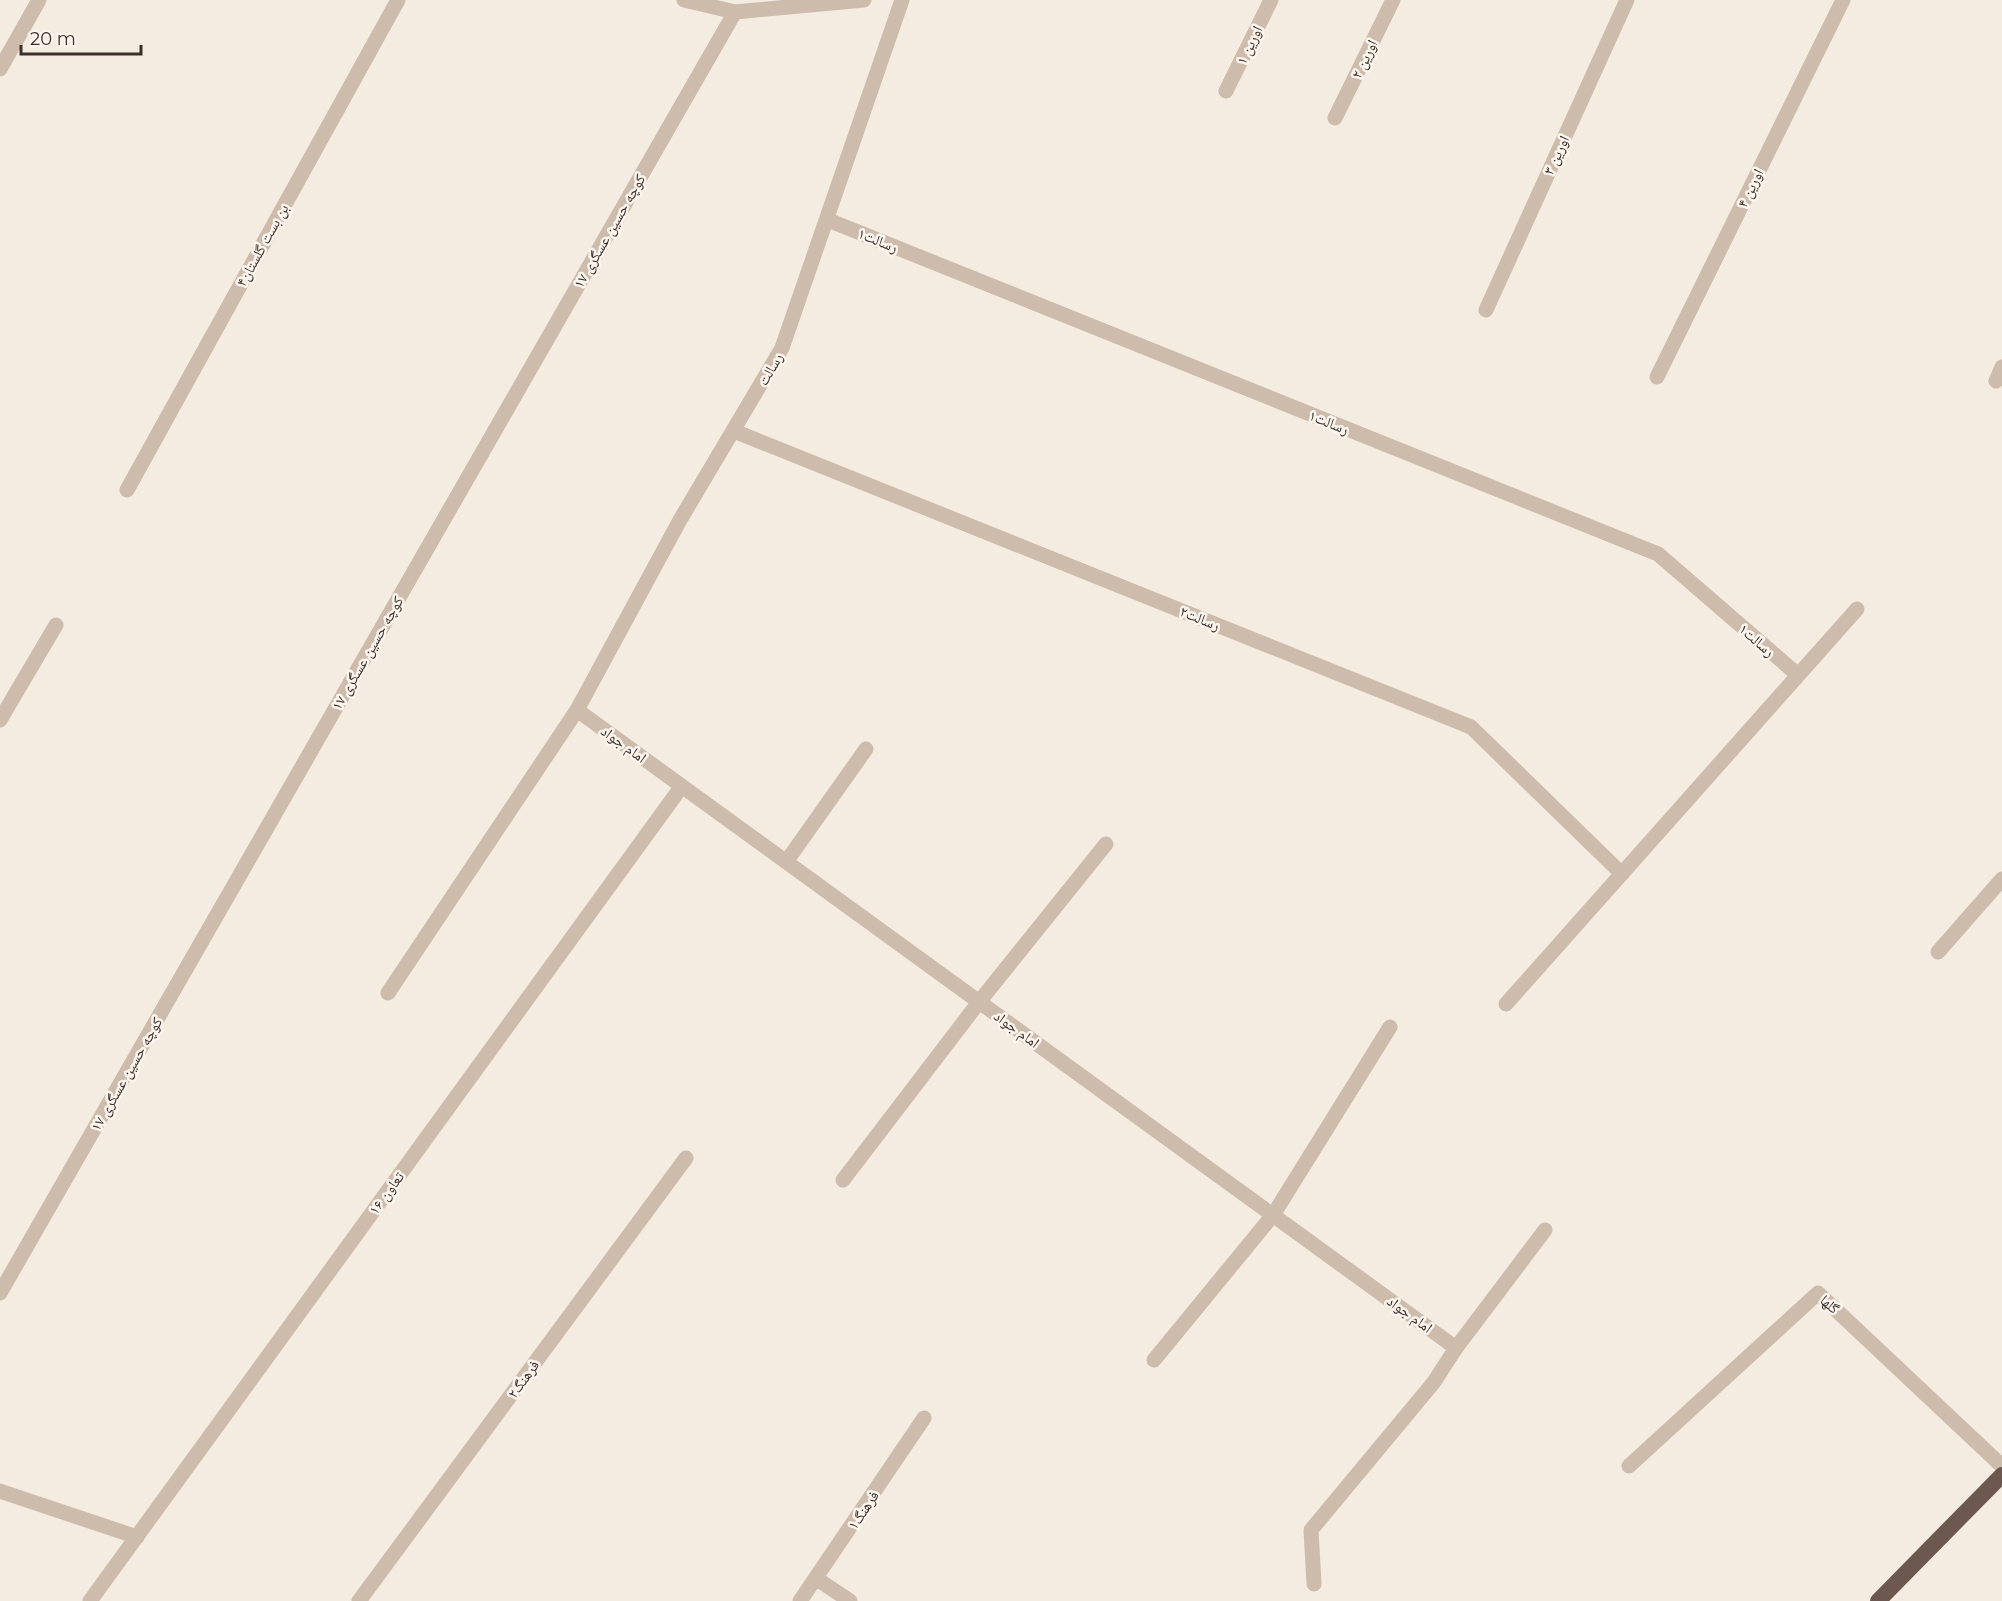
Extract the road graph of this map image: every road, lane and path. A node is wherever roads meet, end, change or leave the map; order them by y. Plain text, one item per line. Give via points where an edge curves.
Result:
1 (39, 0) edge
2 (398, 0) edge
3 (684, 0) edge
4 (864, 0) edge
5 (902, 0) edge
6 (1271, 0) edge
7 (1393, 0) edge
8 (1627, 0) edge
9 (1843, 0) edge
10 (735, 12) junction
11 (0, 69) edge
12 (1226, 91) dead end
13 (1335, 118) dead end
14 (828, 220) junction
15 (1486, 310) dead end
16 (2002, 367) edge
17 (1657, 377) dead end
18 (1996, 381) dead end
19 (734, 431) junction
20 (127, 490) dead end
21 (1857, 609) dead end
22 (56, 625) dead end
23 (1798, 675) junction
24 (578, 710) junction
25 (0, 720) edge
26 (866, 749) dead end
27 (682, 786) junction
28 (1106, 844) dead end
29 (786, 862) junction
30 (1622, 874) junction
31 (2002, 879) edge
32 (1938, 952) dead end
33 (388, 993) dead end
34 (979, 1002) junction
35 (1506, 1004) dead end
36 (1390, 1027) dead end
37 (686, 1158) dead end
38 (843, 1180) dead end
39 (1273, 1215) junction
40 (1545, 1230) dead end
41 (0, 1293) edge
42 (1456, 1348) junction
43 (1154, 1360) dead end
44 (924, 1418) dead end
45 (1629, 1466) dead end
46 (2002, 1466) edge
47 (2002, 1475) edge
48 (0, 1491) edge
49 (137, 1537) junction
50 (817, 1579) junction
51 (1314, 1584) dead end
52 (90, 1601) edge
53 (359, 1601) edge
54 (800, 1601) edge
55 (850, 1601) edge
56 (1878, 1601) edge

1 - 11 street
2 - 20 street, بن بست گلستان۴
3 - 10 street
4 - 10 street
5 - 14 street, رسالت
6 - 12 street, اورین ۱
7 - 13 street, اورین ۲
8 - 15 street, اورین ۳
9 - 17 street, اورین ۴
10 - 41 street, کوچه حسین عسگری ۱۷
14 - 19 street, رسالت via 782,348
14 - 23 street, رسالت۱ via 1658,554
16 - 18 street
19 - 24 street, رسالت via 680,520
19 - 30 street, رسالت۲ via 1471,727
21 - 23 street
22 - 25 street
23 - 30 street
24 - 27 street, امام جواد
24 - 33 street, رسالت
26 - 29 street
27 - 29 street, امام جواد
27 - 49 street, تعاون ۱۶
28 - 34 street
29 - 34 street, امام جواد
30 - 35 street
31 - 32 street
34 - 38 street
34 - 39 street, امام جواد
36 - 39 street
37 - 53 street, فرهنگ۲
39 - 42 street, امام جواد
39 - 43 street
40 - 42 street
42 - 51 street via 1434,1382 1311,1530
44 - 50 street, فرهنگ۱
45 - 46 street, گلها via 1818,1293
47 - 56 highway
48 - 49 street
49 - 52 street, تعاون ۱۶
50 - 54 street, فرهنگ۱
50 - 55 street

